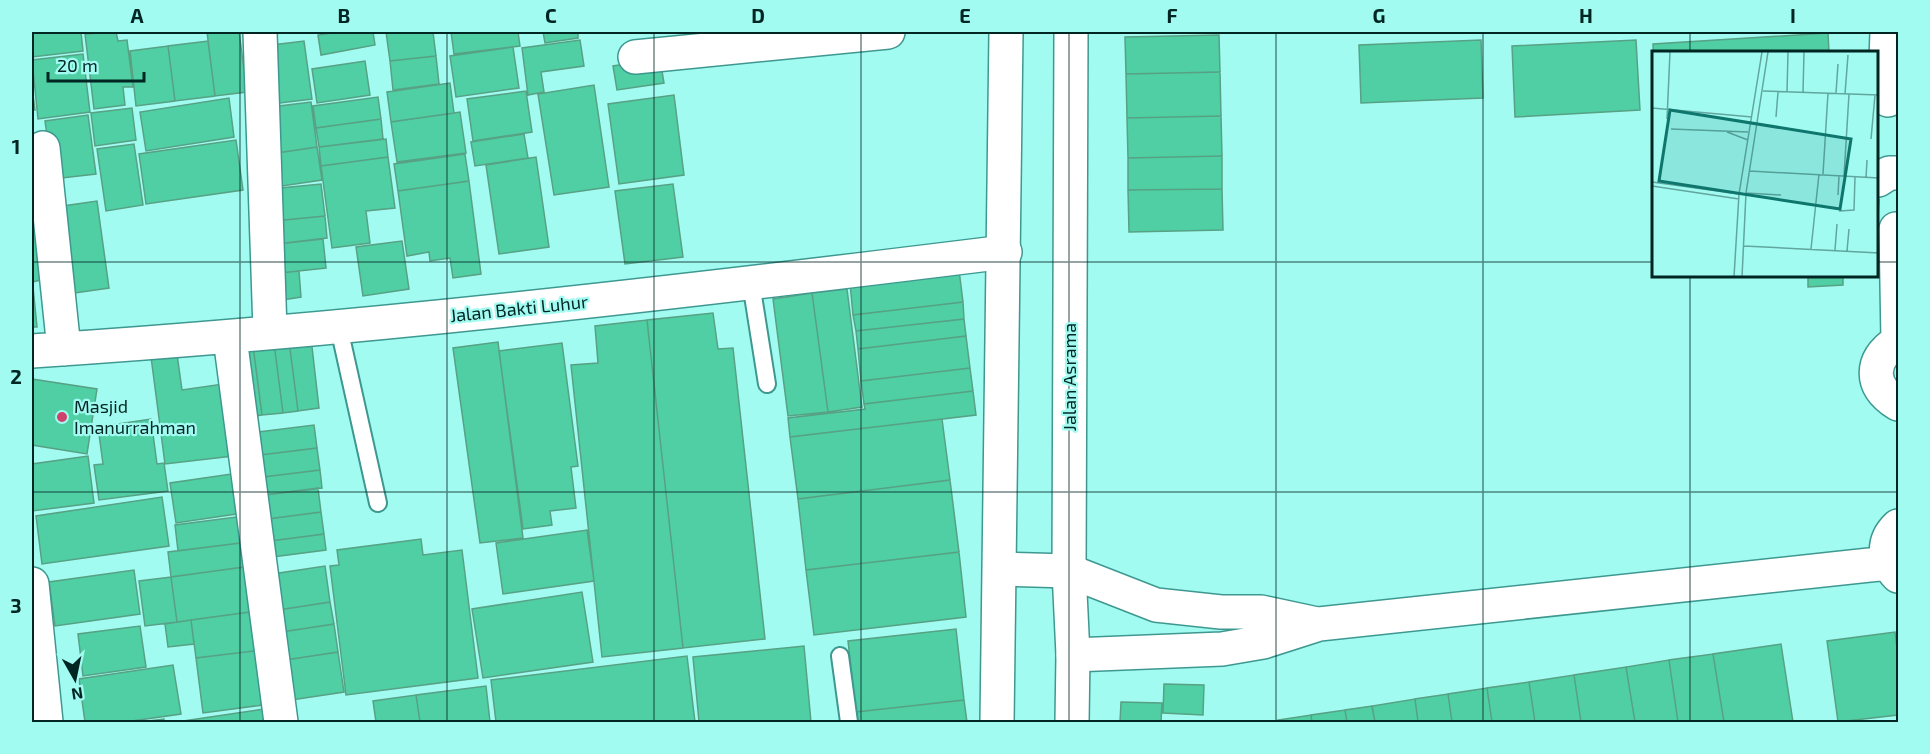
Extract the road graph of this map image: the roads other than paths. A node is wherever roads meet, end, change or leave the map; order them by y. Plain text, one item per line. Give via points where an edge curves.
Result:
1 (260, 32) edge
2 (888, 32) edge
3 (1006, 32) edge
4 (1071, 32) edge
5 (1887, 32) edge
6 (635, 57) dead end
7 (1888, 100) dead end
8 (43, 148) dead end
9 (1899, 173) edge
10 (1879, 179) edge
11 (1891, 226) edge
12 (1005, 252) junction
13 (751, 283) junction
14 (339, 328) junction
15 (270, 331) junction
16 (230, 338) junction
17 (1899, 341) edge
18 (64, 349) junction
19 (32, 351) edge
20 (767, 384) dead end
21 (1899, 404) edge
22 (378, 503) dead end
23 (1899, 526) edge
24 (1000, 569) junction
25 (1893, 570) edge
26 (1069, 572) junction
27 (32, 584) edge
28 (1156, 605) junction
29 (1319, 624) junction
30 (1156, 652) junction
31 (1073, 655) junction
32 (840, 656) dead end
33 (46, 723) edge
34 (281, 723) edge
35 (849, 723) edge
36 (997, 723) edge
37 (1072, 723) edge

1 - 15 main road
2 - 6 main road
3 - 12 main road
4 - 26 main road, Jalan Asrama
5 - 7 main road
8 - 18 main road
9 - 10 main road via 1889,172
11 - 17 main road
12 - 13 main road, Jalan Bakti Luhur
12 - 24 main road
13 - 14 main road, Jalan Bakti Luhur
13 - 20 lane
14 - 15 main road, Jalan Bakti Luhur
14 - 22 lane
15 - 16 main road, Jalan Bakti Luhur
16 - 18 main road, Jalan Bakti Luhur
16 - 34 main road
17 - 21 main road via 1885,350 1877,364 1877,381 1885,396
18 - 19 main road, Jalan Bakti Luhur
23 - 25 main road via 1888,540 1886,552
24 - 26 main road
24 - 36 main road
25 - 29 main road
26 - 28 main road
26 - 31 main road, Jalan Asrama
27 - 33 main road
28 - 29 main road via 1261,612
28 - 30 main road
29 - 30 main road via 1263,642
30 - 31 main road
31 - 37 main road, Jalan Asrama
32 - 35 lane

